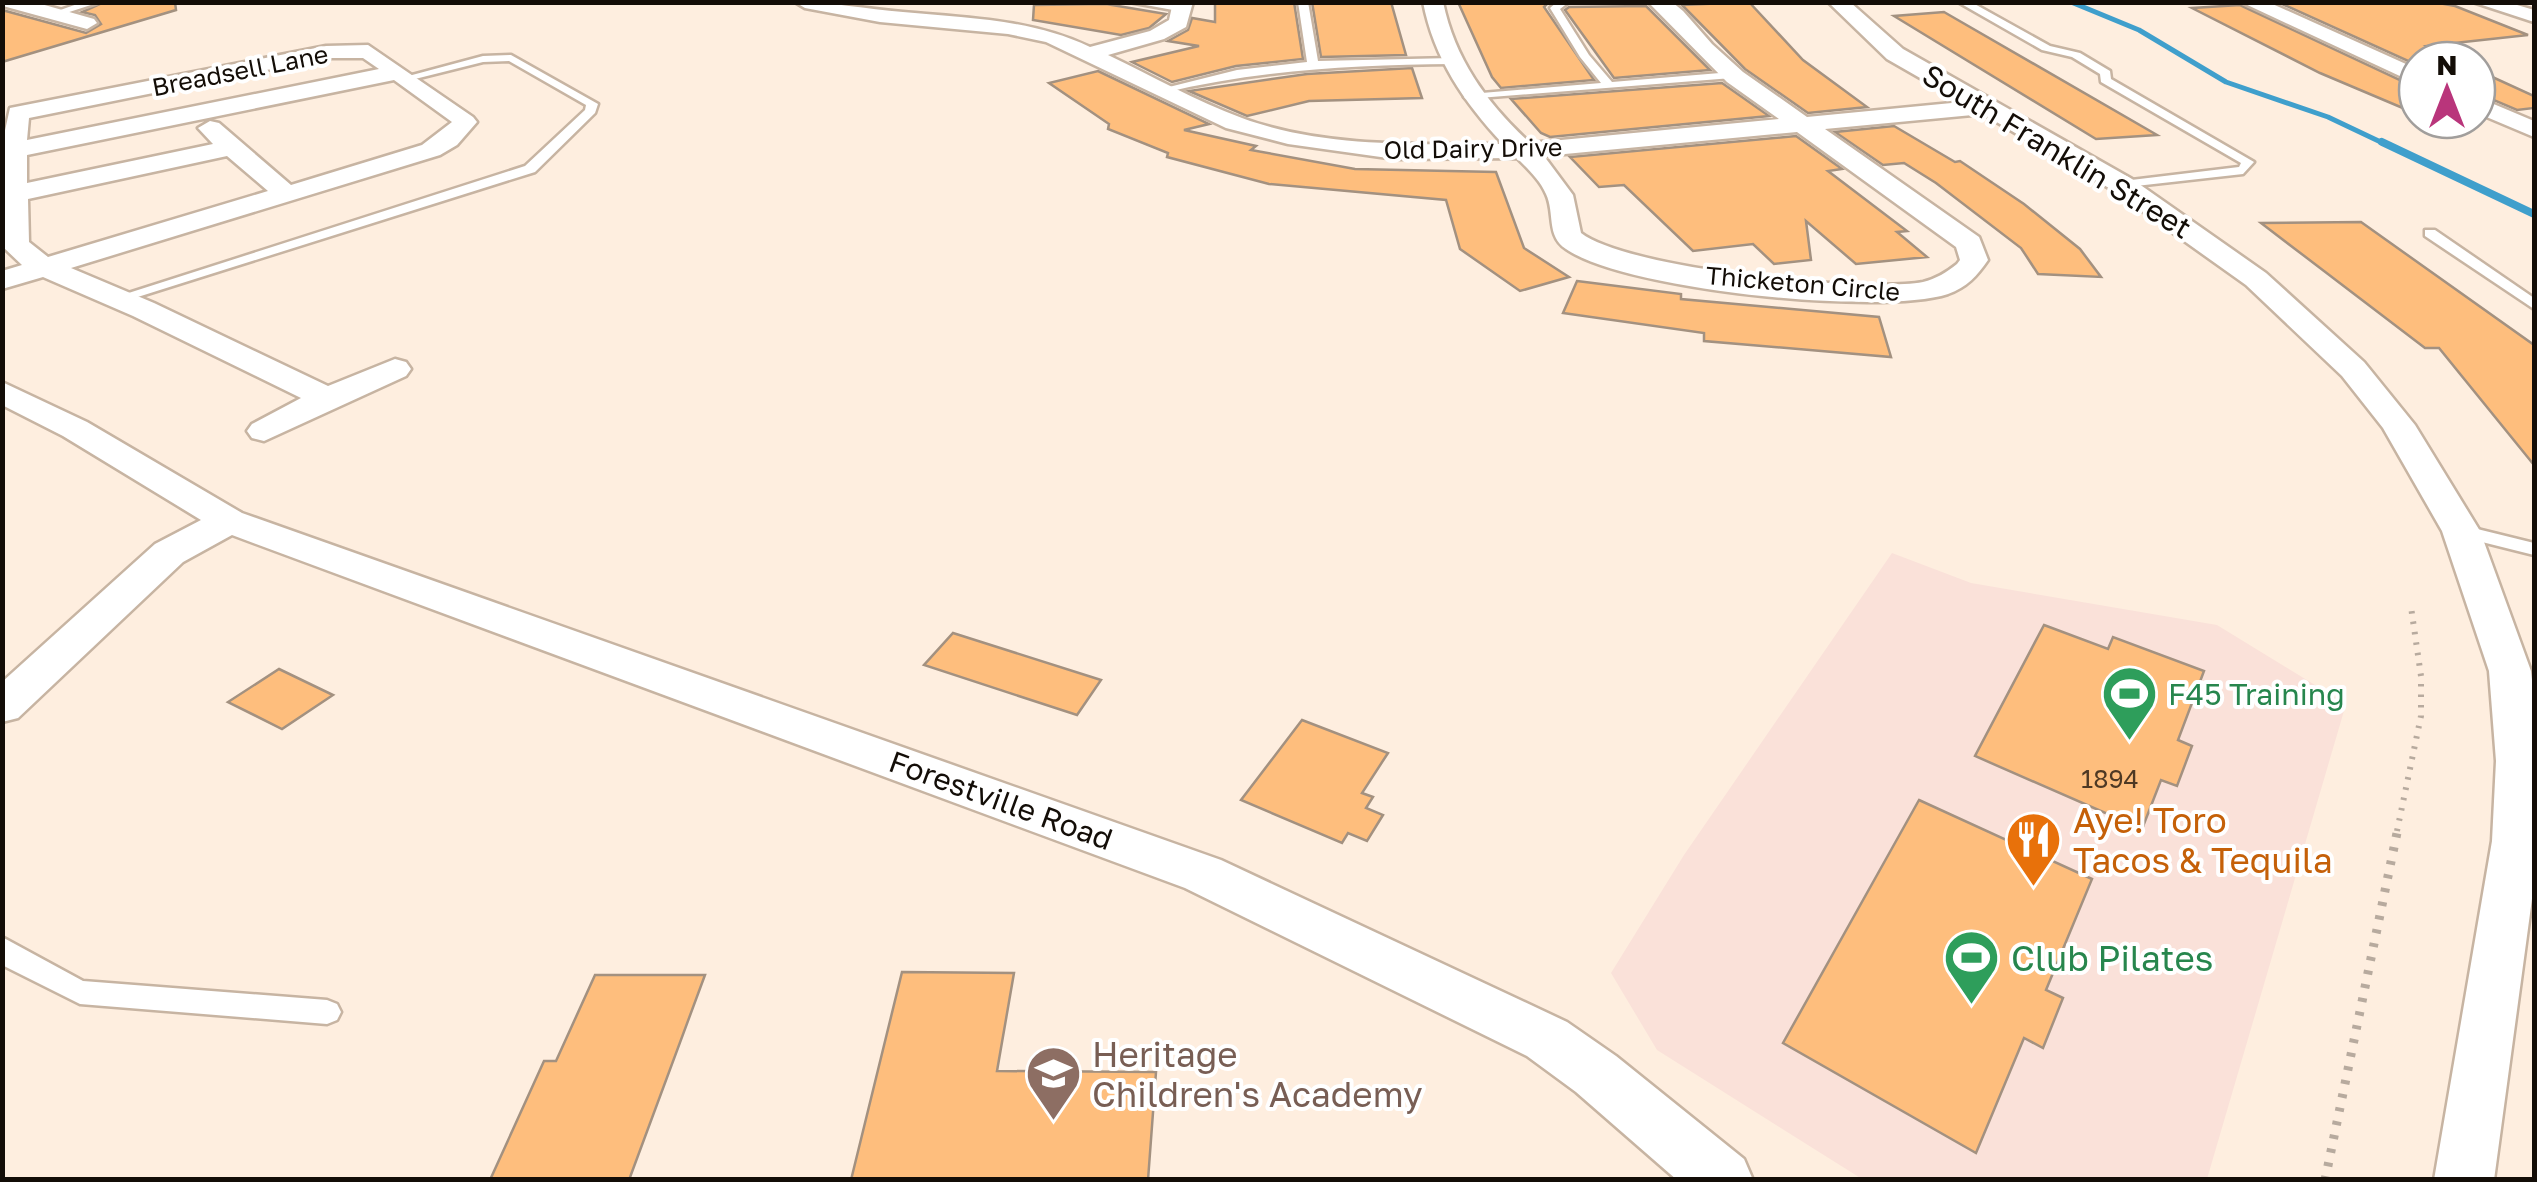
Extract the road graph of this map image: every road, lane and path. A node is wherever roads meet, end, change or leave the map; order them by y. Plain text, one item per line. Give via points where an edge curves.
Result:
1 (10, 2) edge
2 (805, 2) edge
3 (901, 2) edge
4 (1134, 2) edge
5 (1303, 2) edge
6 (1432, 2) edge
7 (1564, 2) edge
8 (1658, 2) edge
9 (1838, 2) edge
10 (1963, 2) edge
11 (2251, 2) edge
12 (2483, 2) edge
13 (1183, 6) edge
14 (91, 13) edge
15 (880, 16) junction
16 (2534, 16) edge
17 (1093, 54) junction
18 (1454, 60) junction
19 (1312, 63) junction
20 (2397, 68) edge
21 (403, 75) junction
22 (1732, 75) junction
23 (1609, 85) junction
24 (1163, 90) junction
25 (1470, 96) junction
26 (1984, 107) junction
27 (2497, 113) edge
28 (198, 115) junction
29 (1803, 125) junction
30 (2534, 130) edge
31 (1523, 151) junction
32 (8, 152) edge
33 (236, 153) junction
34 (2123, 185) junction
35 (14, 194) junction
36 (286, 194) junction
37 (64, 210) dead end
38 (2430, 233) dead end
39 (46, 266) junction
40 (2, 280) edge
41 (120, 298) junction
42 (2534, 304) edge
43 (395, 369) dead end
44 (2, 392) edge
45 (327, 398) junction
46 (264, 431) dead end
47 (229, 521) junction
48 (2462, 531) junction
49 (2534, 550) edge
50 (2411, 607) dead end
51 (2, 707) edge
52 (2, 948) edge
53 (326, 1012) dead end
54 (1722, 1180) edge
55 (2325, 1180) edge
56 (2464, 1180) edge

1 - 14 street via 54,14
2 - 15 street, Old Dairy Drive
3 - 15 street
4 - 13 lane
5 - 19 lane
6 - 18 street
7 - 23 lane via 1555,8 1561,22
8 - 22 street
9 - 26 street, South Franklin Street via 1895,54
10 - 34 lane via 2046,48 2076,55 2106,73 2105,80 2248,162 2226,174
11 - 20 street
12 - 16 street
13 - 17 street via 1178,23 1157,35
15 - 17 street, Old Dairy Drive via 1008,28
17 - 24 street, Old Dairy Drive
18 - 19 lane
18 - 25 street
19 - 24 lane via 1234,72
21 - 28 street
21 - 32 street, Breadsell Lane via 368,51 353,49 18,114
21 - 36 street, Breadsell Lane via 465,122 431,150
21 - 41 lane via 511,58 592,104 591,111 530,169
22 - 23 lane
22 - 29 street
23 - 25 lane
24 - 31 street, Old Dairy Drive via 1234,123 1288,137 1395,152
25 - 31 street
26 - 29 street, Old Dairy Drive
26 - 34 street, South Franklin Street
27 - 30 street
28 - 32 street
28 - 33 street
29 - 31 street, Old Dairy Drive
29 - 31 street, Thicketon Circle via 1968,243 1974,260 1964,276 1932,290 1895,294 1643,268 1596,256 1571,241 1560,194
32 - 35 street, Breadsell Lane
33 - 35 street
33 - 36 street
33 - 37 street
34 - 48 street, South Franklin Street via 2256,279 2354,369 2398,424
35 - 39 street, Breadsell Lane via 15,244
36 - 39 street, Breadsell Lane
38 - 42 lane
39 - 40 street, Breadsell Lane
39 - 41 street
41 - 45 street
43 - 45 street
44 - 47 street, Forestville Road
45 - 46 street
47 - 51 street via 169,553
47 - 54 street, Forestville Road via 1203,874 1547,1038
48 - 49 lane
48 - 56 street, South Franklin Street via 2510,671 2518,761 2516,841
50 - 55 path via 2420,716
52 - 53 lane via 80,992

